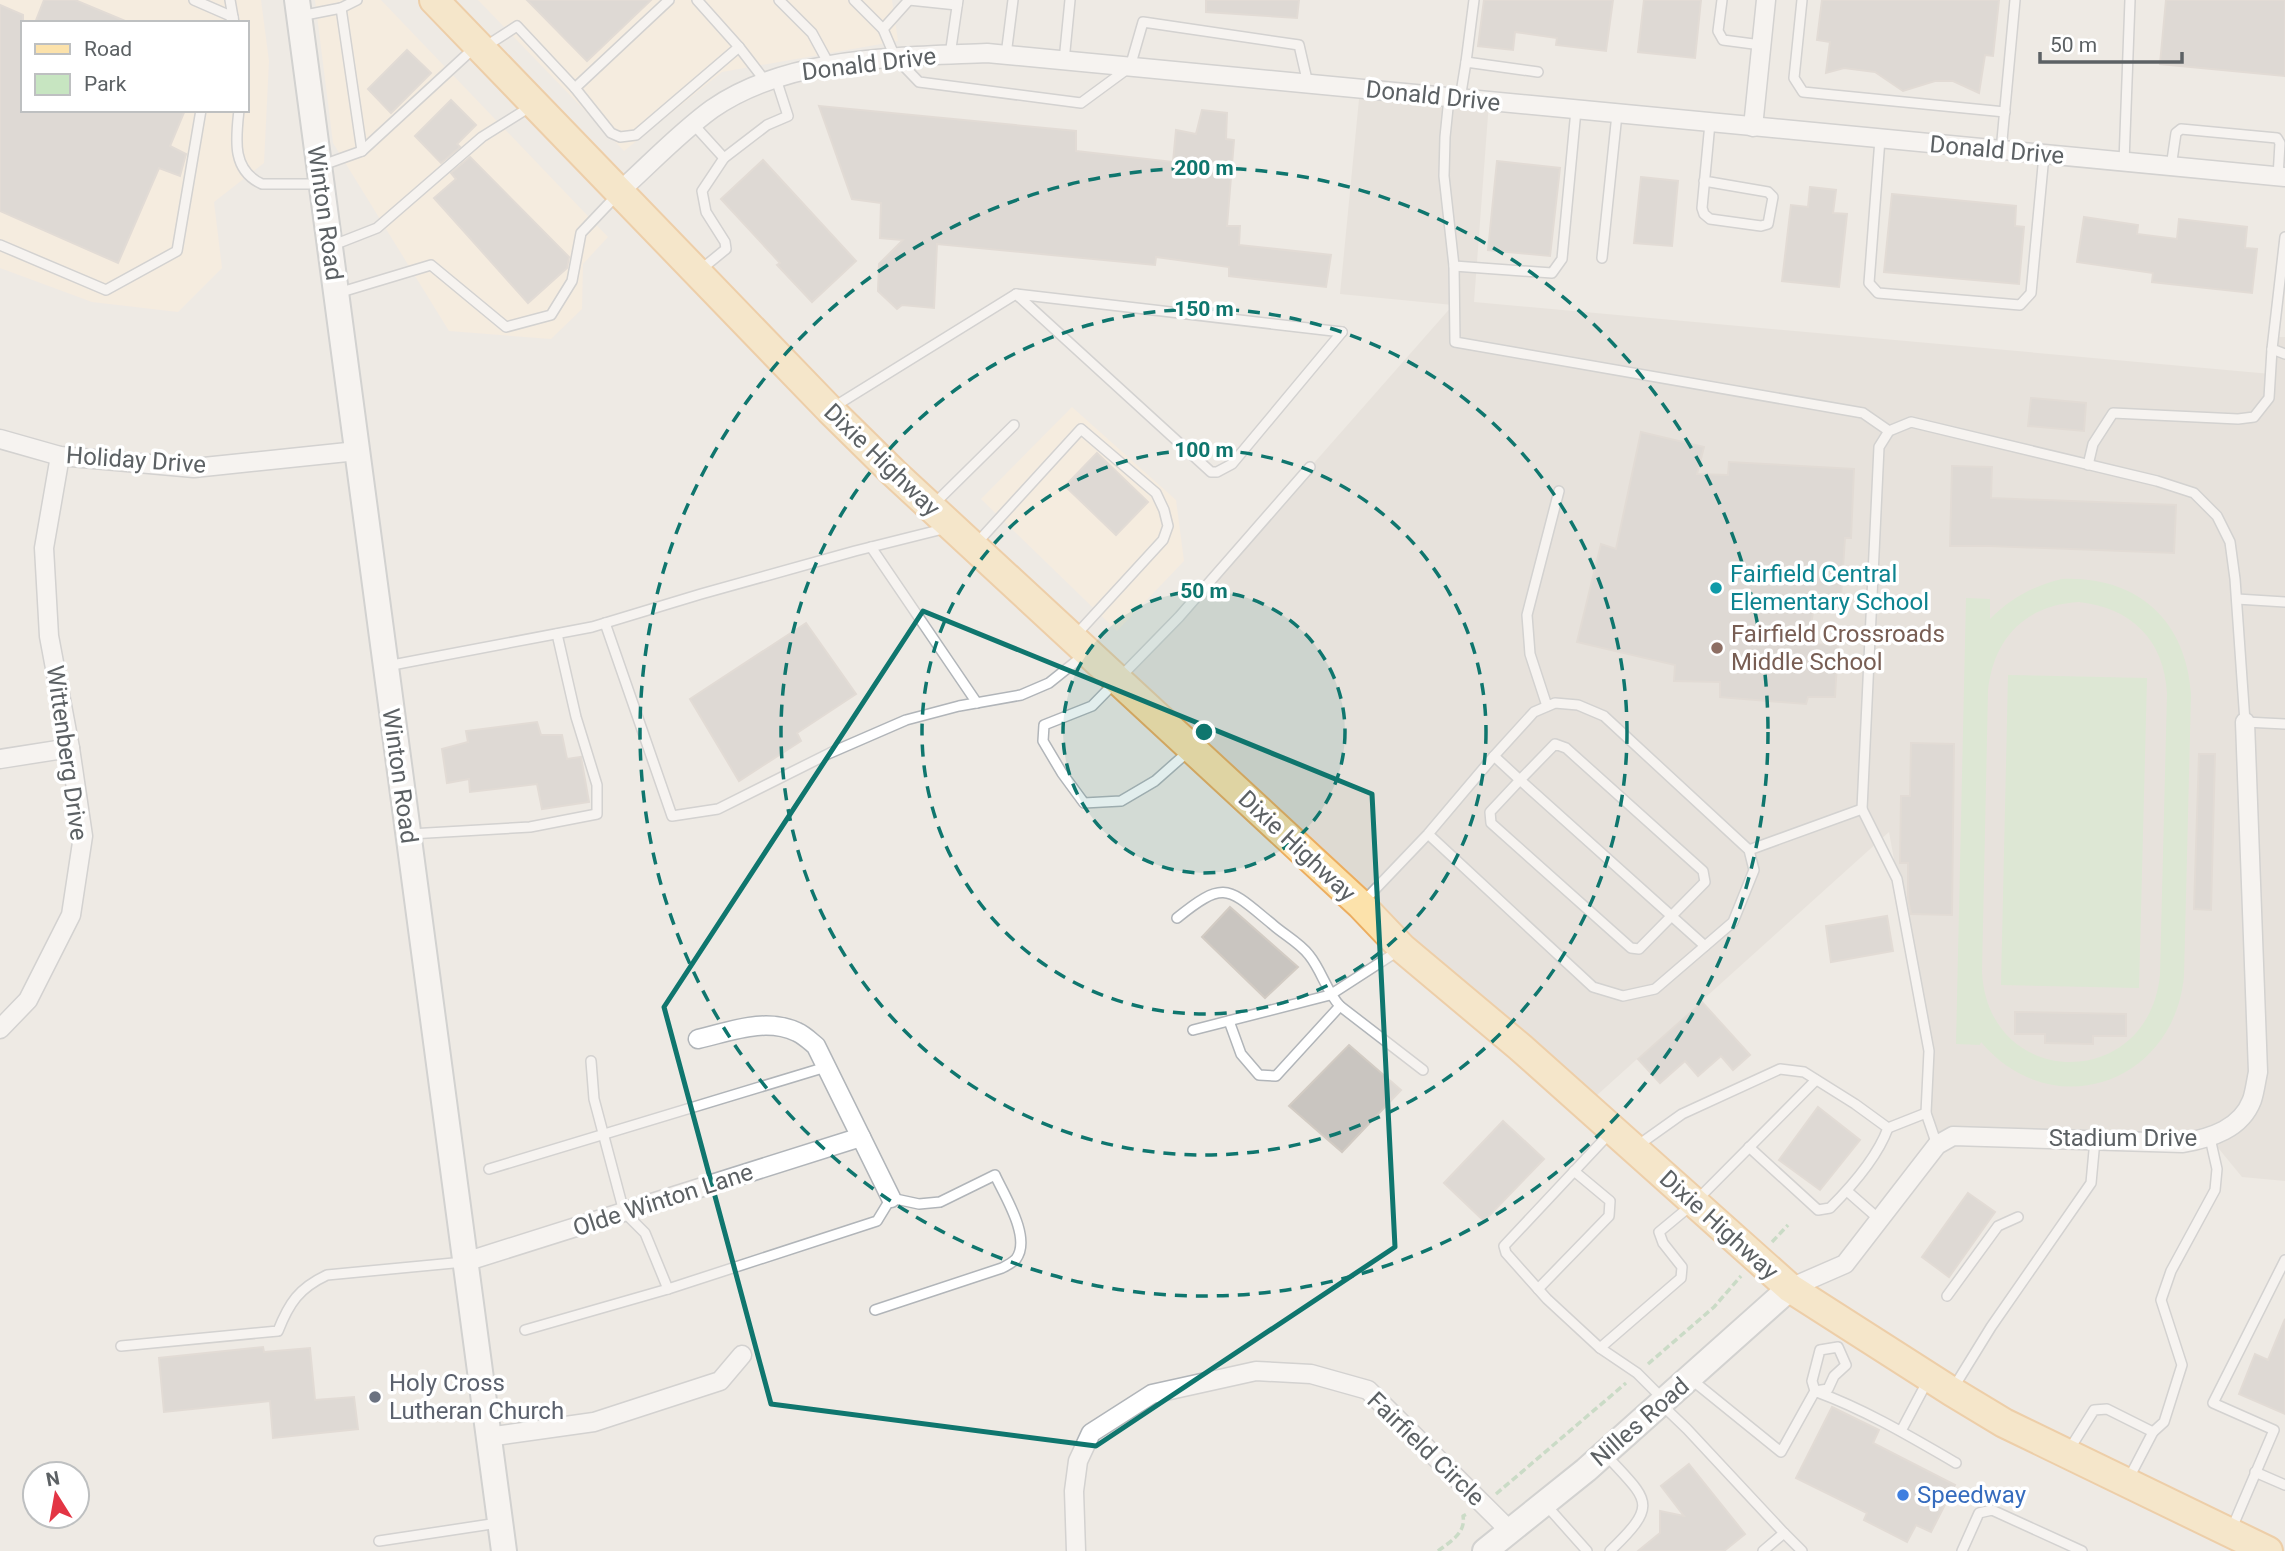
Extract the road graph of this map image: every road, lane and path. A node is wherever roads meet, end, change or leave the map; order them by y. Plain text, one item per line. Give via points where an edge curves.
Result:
1 (194, 0) edge
2 (230, 0) edge
3 (357, 0) edge
4 (434, 0) edge
5 (669, 0) edge
6 (696, 0) edge
7 (779, 0) edge
8 (854, 0) edge
9 (909, 0) edge
10 (1013, 0) edge
11 (1070, 0) edge
12 (1474, 0) edge
13 (1722, 0) edge
14 (1766, 0) edge
15 (1802, 0) edge
16 (2015, 0) edge
17 (2130, 0) edge
18 (958, 2) edge
19 (298, 8) edge
20 (341, 8) junction
21 (232, 21) edge
22 (883, 29) junction
23 (1761, 44) junction
24 (480, 47) junction
25 (739, 47) junction
26 (950, 55) junction
27 (1006, 55) junction
28 (895, 57) junction
29 (1064, 61) junction
30 (1466, 62) junction
31 (830, 66) junction
32 (1130, 67) junction
33 (1538, 72) dead end
34 (771, 80) junction
35 (1308, 84) junction
36 (575, 88) junction
37 (1454, 98) junction
38 (535, 104) junction
39 (1576, 110) junction
40 (201, 112) edge
41 (239, 112) edge
42 (2005, 112) junction
43 (1617, 114) junction
44 (1710, 123) junction
45 (694, 124) junction
46 (1753, 127) junction
47 (1880, 139) junction
48 (2001, 150) junction
49 (362, 151) junction
50 (2044, 155) junction
51 (724, 158) junction
52 (2123, 162) junction
53 (2171, 167) junction
54 (320, 175) junction
55 (2282, 177) edge
56 (1704, 181) junction
57 (620, 191) junction
58 (2285, 237) edge
59 (0, 245) edge
60 (330, 247) junction
61 (1602, 258) dead end
62 (1454, 266) junction
63 (698, 272) junction
64 (336, 294) junction
65 (1016, 294) junction
66 (2272, 349) junction
67 (2285, 354) edge
68 (830, 410) junction
69 (1014, 425) dead end
70 (1889, 430) junction
71 (0, 439) edge
72 (357, 451) junction
73 (61, 456) junction
74 (2088, 464) junction
75 (1310, 467) dead end
76 (1559, 491) dead end
77 (931, 507) junction
78 (952, 527) junction
79 (871, 547) junction
80 (974, 547) junction
81 (2237, 599) junction
82 (2285, 602) edge
83 (605, 623) junction
84 (557, 634) junction
85 (1080, 645) junction
86 (385, 666) junction
87 (1118, 680) junction
88 (977, 703) junction
89 (1548, 706) junction
90 (2245, 722) junction
91 (2285, 724) edge
92 (70, 748) junction
93 (1192, 749) junction
94 (1494, 756) junction
95 (0, 759) edge
96 (1520, 780) junction
97 (1862, 809) junction
98 (408, 834) junction
99 (1428, 834) junction
100 (1749, 850) junction
101 (1361, 905) junction
102 (1671, 916) junction
103 (1177, 918) dead end
104 (1705, 946) junction
105 (1402, 948) junction
106 (1330, 995) junction
107 (1340, 1006) junction
108 (1229, 1021) junction
109 (0, 1030) edge
110 (1194, 1030) dead end
111 (698, 1040) dead end
112 (592, 1061) dead end
113 (826, 1067) junction
114 (1423, 1070) dead end
115 (1816, 1080) junction
116 (1926, 1113) junction
117 (1888, 1128) junction
118 (602, 1135) junction
119 (861, 1137) junction
120 (2210, 1138) junction
121 (1623, 1140) junction
122 (2095, 1140) junction
123 (1937, 1145) junction
124 (1749, 1147) junction
125 (489, 1169) dead end
126 (1574, 1171) junction
127 (1847, 1191) junction
128 (891, 1198) junction
129 (1694, 1203) junction
130 (624, 1212) junction
131 (2018, 1217) dead end
132 (1881, 1220) junction
133 (2285, 1261) edge
134 (465, 1262) junction
135 (1790, 1288) junction
136 (667, 1289) junction
137 (1538, 1289) junction
138 (1947, 1296) dead end
139 (1722, 1298) dead end
140 (875, 1310) dead end
141 (526, 1329) dead end
142 (1845, 1337) junction
143 (121, 1346) dead end
144 (1600, 1348) junction
145 (743, 1354) dead end
146 (1637, 1373) junction
147 (1690, 1378) junction
148 (1940, 1384) junction
149 (1815, 1391) junction
150 (1663, 1403) junction
151 (1901, 1431) junction
152 (2153, 1432) junction
153 (488, 1437) junction
154 (1605, 1453) junction
155 (2067, 1454) junction
156 (1956, 1463) dead end
157 (2255, 1472) junction
158 (2126, 1483) junction
159 (2285, 1485) edge
160 (1491, 1498) dead end
161 (1544, 1503) junction
162 (1463, 1516) dead end
163 (499, 1522) junction
164 (1510, 1531) junction
165 (1784, 1533) junction
166 (379, 1541) dead end
167 (2251, 1545) edge
168 (504, 1551) edge
169 (1076, 1551) edge
170 (1438, 1551) edge
171 (1485, 1551) edge
172 (1587, 1551) edge
173 (1610, 1551) edge
174 (1763, 1551) edge
175 (1802, 1551) edge
176 (1962, 1551) edge
177 (2082, 1551) edge

1 - 21 lane
2 - 21 lane
3 - 20 lane
4 - 24 main road, Dixie Highway
5 - 36 lane
6 - 25 lane
7 - 31 lane via 812,33
8 - 22 lane
9 - 18 lane
9 - 22 lane
10 - 27 lane
11 - 29 lane
12 - 30 lane
13 - 23 lane via 1718,31 1723,40
14 - 23 street
15 - 42 lane via 1794,78 1803,92
16 - 42 lane
17 - 52 lane
18 - 26 lane
19 - 20 lane
19 - 54 street, Winton Road
20 - 49 lane
22 - 28 lane
23 - 46 street
24 - 36 lane via 517,26
24 - 38 main road, Dixie Highway
24 - 49 lane
25 - 34 lane
25 - 36 lane via 636,135 611,133
26 - 27 street, Donald Drive
26 - 28 street, Donald Drive
27 - 29 street, Donald Drive
28 - 31 street, Donald Drive
28 - 32 lane via 919,82 1081,103
29 - 32 street, Donald Drive
30 - 33 lane
30 - 37 lane
31 - 34 street, Donald Drive
32 - 35 street, Donald Drive
32 - 35 lane via 1143,22 1299,45
34 - 45 street, Donald Drive via 734,96
34 - 51 lane via 789,116 767,125
35 - 37 street, Donald Drive
37 - 39 street, Donald Drive
37 - 62 lane via 1445,137 1444,176
38 - 57 main road, Dixie Highway
38 - 60 lane via 482,137 377,229
39 - 43 street, Donald Drive
39 - 62 lane via 1562,259 1552,273
40 - 59 lane via 177,251 106,290
41 - 54 lane via 236,152 255,180 262,184
42 - 48 lane
43 - 44 street, Donald Drive
43 - 61 lane
44 - 46 street, Donald Drive
44 - 56 lane
45 - 51 lane
45 - 57 street, Donald Drive
46 - 47 street, Donald Drive
47 - 48 street, Donald Drive
47 - 50 lane via 1869,283 1878,293 2020,305 2031,293
48 - 50 street, Donald Drive
49 - 54 lane
50 - 52 street, Donald Drive
51 - 63 lane via 702,191 705,212 726,249
52 - 53 street, Donald Drive
53 - 55 street, Donald Drive
53 - 55 lane via 2176,133 2181,129 2277,138
54 - 60 street, Winton Road
56 - 56 lane via 1702,208 1710,219 1768,224 1773,197 1768,192
57 - 63 main road, Dixie Highway
57 - 64 lane via 581,233 572,281 551,315 506,327 431,265
58 - 66 lane
60 - 64 street, Winton Road
62 - 70 lane via 1455,342 1863,413
63 - 68 main road, Dixie Highway
64 - 72 street, Winton Road
65 - 65 lane via 1084,302 1342,332 1232,464 1211,472
65 - 68 lane
66 - 67 lane
66 - 74 lane via 2269,398 2254,417 2113,413 2093,444
68 - 77 main road, Dixie Highway
69 - 77 lane
70 - 74 lane via 1911,422
70 - 97 lane via 1879,447
71 - 73 street, Holiday Drive
72 - 73 street, Holiday Drive via 194,468
72 - 86 street, Winton Road
73 - 92 street, Wittenberg Drive via 44,548 50,636
74 - 81 lane via 2194,493 2217,516 2230,541
75 - 87 lane
76 - 89 lane via 1527,615 1530,654
77 - 78 main road, Dixie Highway
78 - 79 lane
78 - 80 main road, Dixie Highway
79 - 83 lane
79 - 88 lane
80 - 85 main road, Dixie Highway
80 - 85 lane via 1081,429 1156,493 1168,526 1163,540 1117,590
81 - 82 lane
81 - 90 lane
83 - 84 lane
83 - 88 lane via 672,816 718,808 906,720
84 - 86 lane
84 - 98 lane via 597,785 597,814 530,827
85 - 87 main road, Dixie Highway
85 - 88 lane via 1049,683 1021,695
86 - 98 street, Winton Road
87 - 93 main road, Dixie Highway
87 - 93 lane via 1092,706 1044,725 1043,741 1084,803 1121,801 1155,781
89 - 94 lane via 1534,712
89 - 100 lane via 1578,705 1605,716
90 - 91 lane
90 - 120 street, Stadium Drive via 2258,1072 2252,1101 2237,1122
92 - 95 street
92 - 109 street, Wittenberg Drive via 83,836 71,915 28,1000
93 - 101 main road, Dixie Highway
94 - 96 lane
94 - 99 lane
96 - 102 lane
96 - 102 lane via 1490,812 1491,822 1631,948 1639,948
96 - 102 lane via 1555,744 1566,748 1674,845 1703,872 1705,882
97 - 100 lane
97 - 116 lane via 1897,879 1929,1051
98 - 134 street, Winton Road
99 - 101 lane
99 - 104 lane via 1593,987 1623,996 1655,989
100 - 104 lane via 1754,870 1732,922
101 - 105 main road, Dixie Highway
102 - 104 lane
103 - 106 lane via 1216,892 1235,894 1309,955
105 - 106 lane
105 - 121 main road, Dixie Highway
106 - 107 lane
106 - 108 lane
107 - 108 lane via 1276,1076 1259,1075 1241,1054
107 - 114 lane
108 - 110 lane
111 - 113 street via 752,1026 776,1026 798,1032 816,1046
112 - 118 lane
113 - 118 lane
113 - 119 street
115 - 117 lane
115 - 121 lane via 1804,1072 1780,1069
115 - 124 lane
116 - 117 lane
116 - 123 lane
117 - 127 lane
118 - 125 lane
118 - 130 lane
119 - 128 street
119 - 130 street, Olde Winton Lane
120 - 122 street, Stadium Drive via 2183,1143
120 - 152 lane via 2217,1169 2215,1191 2171,1271 2161,1300 2182,1365 2164,1422
121 - 126 lane
121 - 129 main road, Dixie Highway
122 - 123 street, Stadium Drive via 1953,1136
122 - 148 lane via 2091,1183 1991,1327
123 - 132 street
124 - 127 lane via 1818,1210 1830,1209
124 - 129 lane
126 - 137 lane via 1504,1246
126 - 137 lane via 1610,1201 1609,1216
127 - 132 lane
128 - 136 lane via 877,1221
128 - 140 lane via 919,1204 940,1202 995,1175 1020,1228 1021,1244 1016,1259 1002,1268
129 - 135 main road, Dixie Highway
129 - 144 lane via 1659,1232 1682,1267 1681,1278
130 - 134 street, Olde Winton Lane
130 - 136 lane via 645,1233
131 - 138 lane via 1998,1226
132 - 135 street via 1845,1264
133 - 157 lane via 2213,1403 2274,1430
134 - 143 lane via 327,1275 309,1283 294,1298 278,1331
134 - 153 street, Winton Road
135 - 142 main road, Dixie Highway
135 - 147 street, Nilles Road
136 - 141 lane
137 - 144 lane
139 - 146 path
142 - 148 main road, Dixie Highway
142 - 149 lane via 1820,1350 1812,1381
142 - 149 lane via 1846,1365 1828,1389
144 - 146 lane
145 - 153 street via 720,1381 594,1422
146 - 150 lane
146 - 160 path
147 - 149 lane via 1781,1452
147 - 150 street, Nilles Road
148 - 151 lane
148 - 155 main road, Dixie Highway
149 - 151 lane
150 - 154 street, Nilles Road
150 - 165 lane
151 - 156 lane
152 - 155 lane via 2107,1409 2094,1410
152 - 158 lane
153 - 163 street, Winton Road
154 - 161 street, Nilles Road
154 - 173 lane via 1640,1492 1644,1504 1641,1517
155 - 158 main road, Dixie Highway
157 - 159 lane
157 - 167 lane
158 - 167 main road, Dixie Highway
161 - 164 street, Nilles Road
161 - 172 lane
162 - 170 path via 1460,1533
163 - 166 lane
163 - 168 street, Winton Road
164 - 169 street, Fairfield Circle via 1368,1390 1311,1374 1255,1371 1153,1394 1091,1433 1078,1461 1074,1491
164 - 171 street, Nilles Road
165 - 174 lane
165 - 175 lane
176 - 177 lane via 1979,1513 1992,1510

